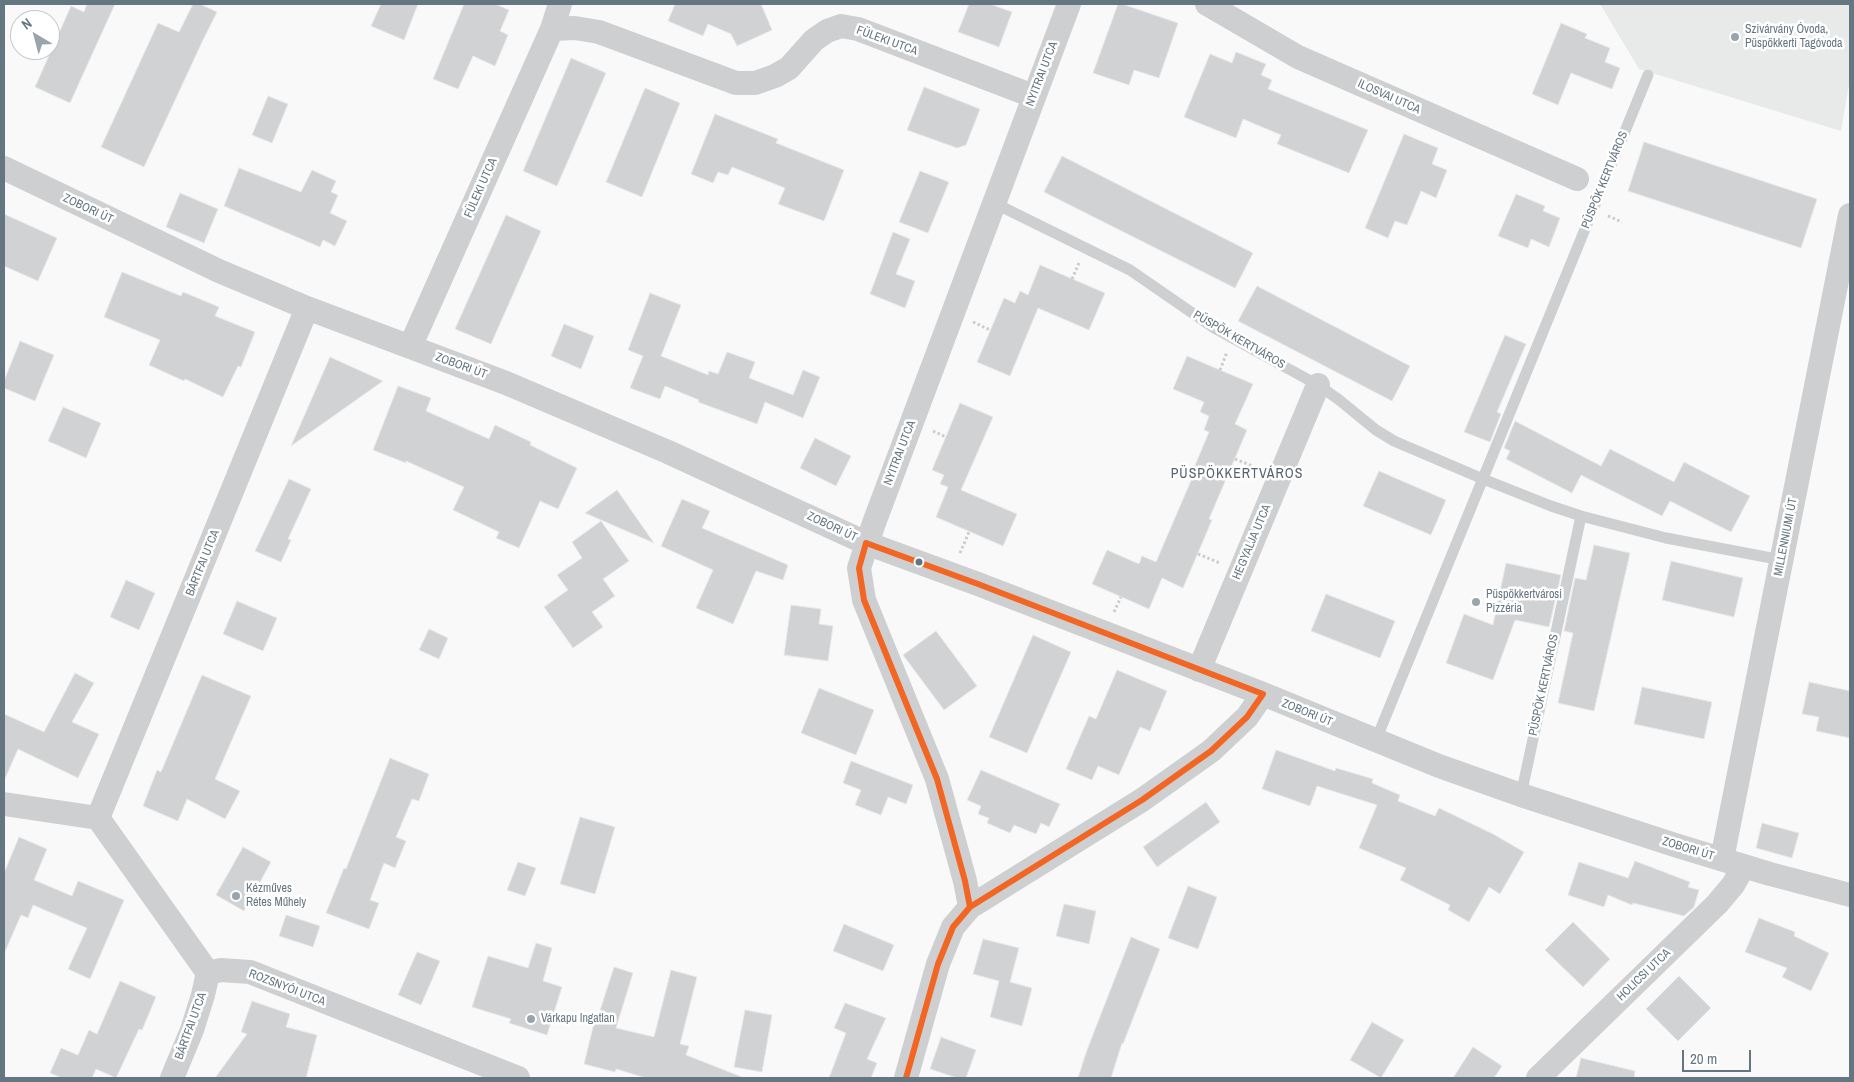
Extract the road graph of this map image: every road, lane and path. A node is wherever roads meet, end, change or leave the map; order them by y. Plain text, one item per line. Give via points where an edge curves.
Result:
1 (560, 4) edge
2 (1070, 4) edge
3 (1207, 4) edge
4 (552, 29) junction
5 (1648, 75) dead end
6 (1033, 96) junction
7 (4, 168) edge
8 (1577, 179) dead end
9 (994, 203) junction
10 (1850, 215) edge
11 (1080, 261) dead end
12 (1072, 279) dead end
13 (307, 308) junction
14 (410, 347) junction
15 (1318, 385) junction
16 (932, 430) dead end
17 (946, 436) dead end
18 (1482, 479) junction
19 (1580, 516) junction
20 (969, 532) dead end
21 (866, 543) junction
22 (962, 548) dead end
23 (1198, 554) dead end
24 (1782, 560) junction
25 (1228, 567) dead end
26 (1121, 597) dead end
27 (1114, 612) dead end
28 (1199, 670) junction
29 (1263, 694) junction
30 (1376, 740) junction
31 (1521, 795) junction
32 (4, 804) edge
33 (98, 818) junction
34 (1733, 862) junction
35 (1850, 896) edge
36 (970, 907) junction
37 (208, 973) junction
38 (172, 1078) edge
39 (518, 1078) edge
40 (906, 1078) edge
41 (1538, 1078) edge

1 - 4 street, FÜLEKI UTCA
2 - 6 street, NYITRAI UTCA
3 - 8 street, ILOSVAI UTCA via 1298,57
4 - 6 street, FÜLEKI UTCA via 600,32 736,83 775,76 789,68 814,40 841,26 858,29
4 - 14 street, FÜLEKI UTCA
5 - 18 lane, PÜSPÖK KERTVÁROS
6 - 9 street, NYITRAI UTCA
7 - 13 street, ZOBORI ÚT via 219,271
9 - 15 lane, PÜSPÖK KERTVÁROS via 1130,270 1214,328
9 - 21 street, NYITRAI UTCA
10 - 24 street, MILLENNIUMI ÚT
11 - 12 path
13 - 14 street, ZOBORI ÚT
13 - 33 street, BÁRTFAI UTCA
14 - 21 street, ZOBORI ÚT via 506,383 650,444
15 - 18 lane, PÜSPÖK KERTVÁROS via 1394,441
15 - 28 street, HEGYALJA UTCA
16 - 17 path
18 - 19 lane, PÜSPÖK KERTVÁROS
18 - 30 lane, PÜSPÖK KERTVÁROS
19 - 24 lane, PÜSPÖK KERTVÁROS via 1666,538
19 - 31 lane, PÜSPÖK KERTVÁROS
20 - 22 path
21 - 28 street, ZOBORI ÚT
21 - 36 street, NYITRAI UTCA via 859,568 864,600 937,779
23 - 25 path
24 - 34 street, MILLENNIUMI ÚT
26 - 27 path
28 - 29 street, ZOBORI ÚT
29 - 30 street, ZOBORI ÚT
29 - 36 street via 1247,716 1211,751 1142,800
30 - 31 street, ZOBORI ÚT
31 - 34 street, ZOBORI ÚT
32 - 33 street
33 - 37 street
34 - 35 street, ZOBORI ÚT
34 - 41 street, HOLICSI UTCA via 1733,885 1717,904
36 - 40 street via 953,927 938,964
37 - 38 street, BÁRTFAI UTCA
37 - 39 street, ROZSNYÓI UTCA via 222,970 250,972

